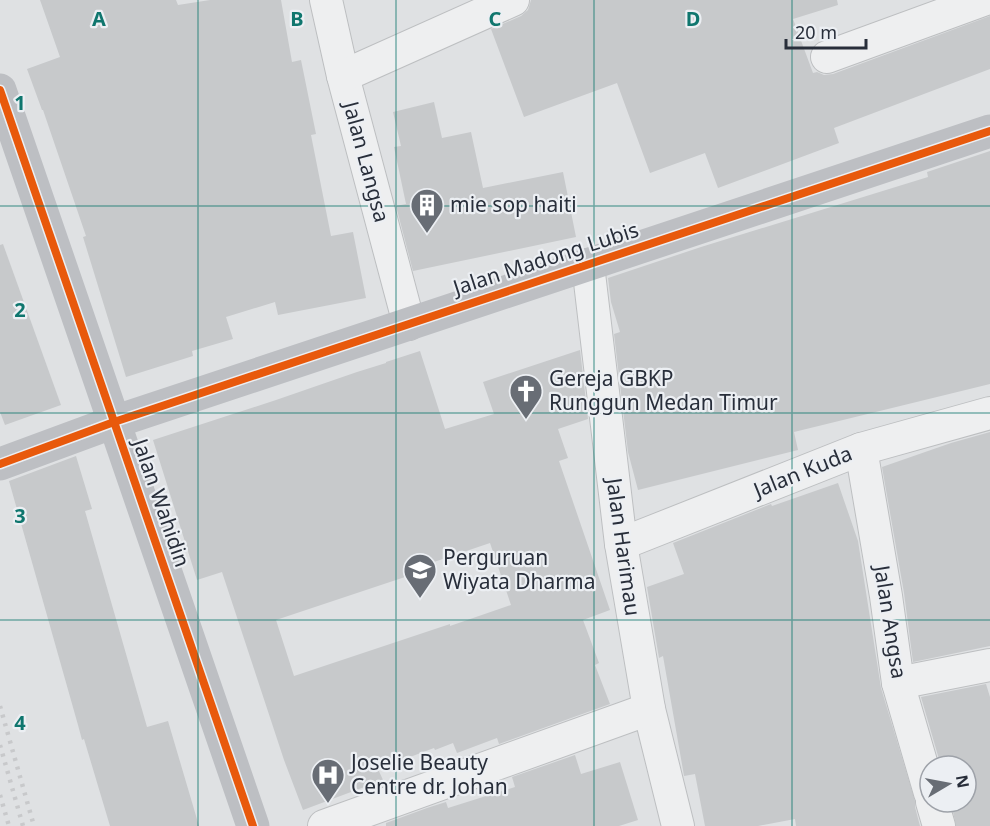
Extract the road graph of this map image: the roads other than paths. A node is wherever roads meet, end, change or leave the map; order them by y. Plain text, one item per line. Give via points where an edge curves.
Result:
1 (326, 0) edge
2 (513, 0) edge
3 (983, 0) edge
4 (826, 57) dead end
5 (343, 76) junction
6 (0, 90) edge
7 (990, 131) edge
8 (588, 265) junction
9 (409, 324) junction
10 (990, 413) edge
11 (114, 422) junction
12 (861, 449) junction
13 (0, 464) edge
14 (621, 544) junction
15 (990, 665) edge
16 (898, 683) junction
17 (648, 709) junction
18 (919, 754) edge
19 (253, 826) edge
20 (324, 826) edge
21 (678, 826) edge

1 - 5 street, Jalan Langsa
2 - 5 street
3 - 4 street
5 - 9 street, Jalan Langsa
6 - 11 street, Jalan Wahidin
7 - 8 street, Jalan Madong Lubis
8 - 9 street, Jalan Madong Lubis
8 - 14 street, Jalan Harimau
9 - 11 street, Jalan Madong Lubis
10 - 12 street, Jalan Kuda
11 - 13 street, Jalan Madong Lubis
11 - 19 street, Jalan Wahidin
12 - 14 street, Jalan Kuda
12 - 16 street, Jalan Angsa
14 - 17 street, Jalan Harimau
15 - 16 street
16 - 18 street, Jalan Angsa
17 - 20 street
17 - 21 street, Jalan Harimau

